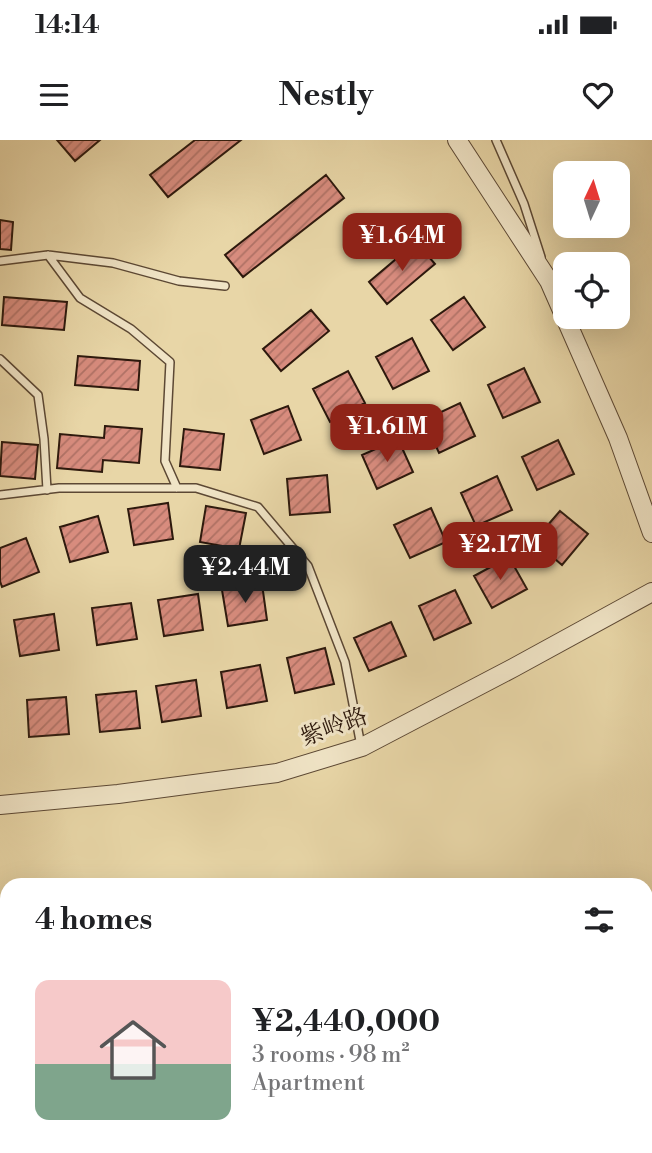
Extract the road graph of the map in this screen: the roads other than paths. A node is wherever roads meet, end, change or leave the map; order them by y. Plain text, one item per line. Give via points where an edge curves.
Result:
1 (457, 140) edge
2 (496, 140) edge
3 (48, 255) junction
4 (0, 261) edge
5 (549, 281) junction
6 (225, 286) dead end
7 (0, 359) edge
8 (177, 488) junction
9 (47, 490) junction
10 (0, 495) edge
11 (652, 533) edge
12 (652, 592) edge
13 (362, 747) junction
14 (0, 805) edge

1 - 5 street
2 - 5 lane via 524,204
3 - 4 lane
3 - 6 lane
3 - 8 lane via 80,298 131,329 170,362 165,461
5 - 11 street via 618,438
7 - 9 lane via 38,395
8 - 9 lane
8 - 13 lane via 196,488 258,507 308,566 345,662
9 - 10 lane
12 - 13 street, 紫岭路
13 - 14 street, 紫岭路 via 277,773

